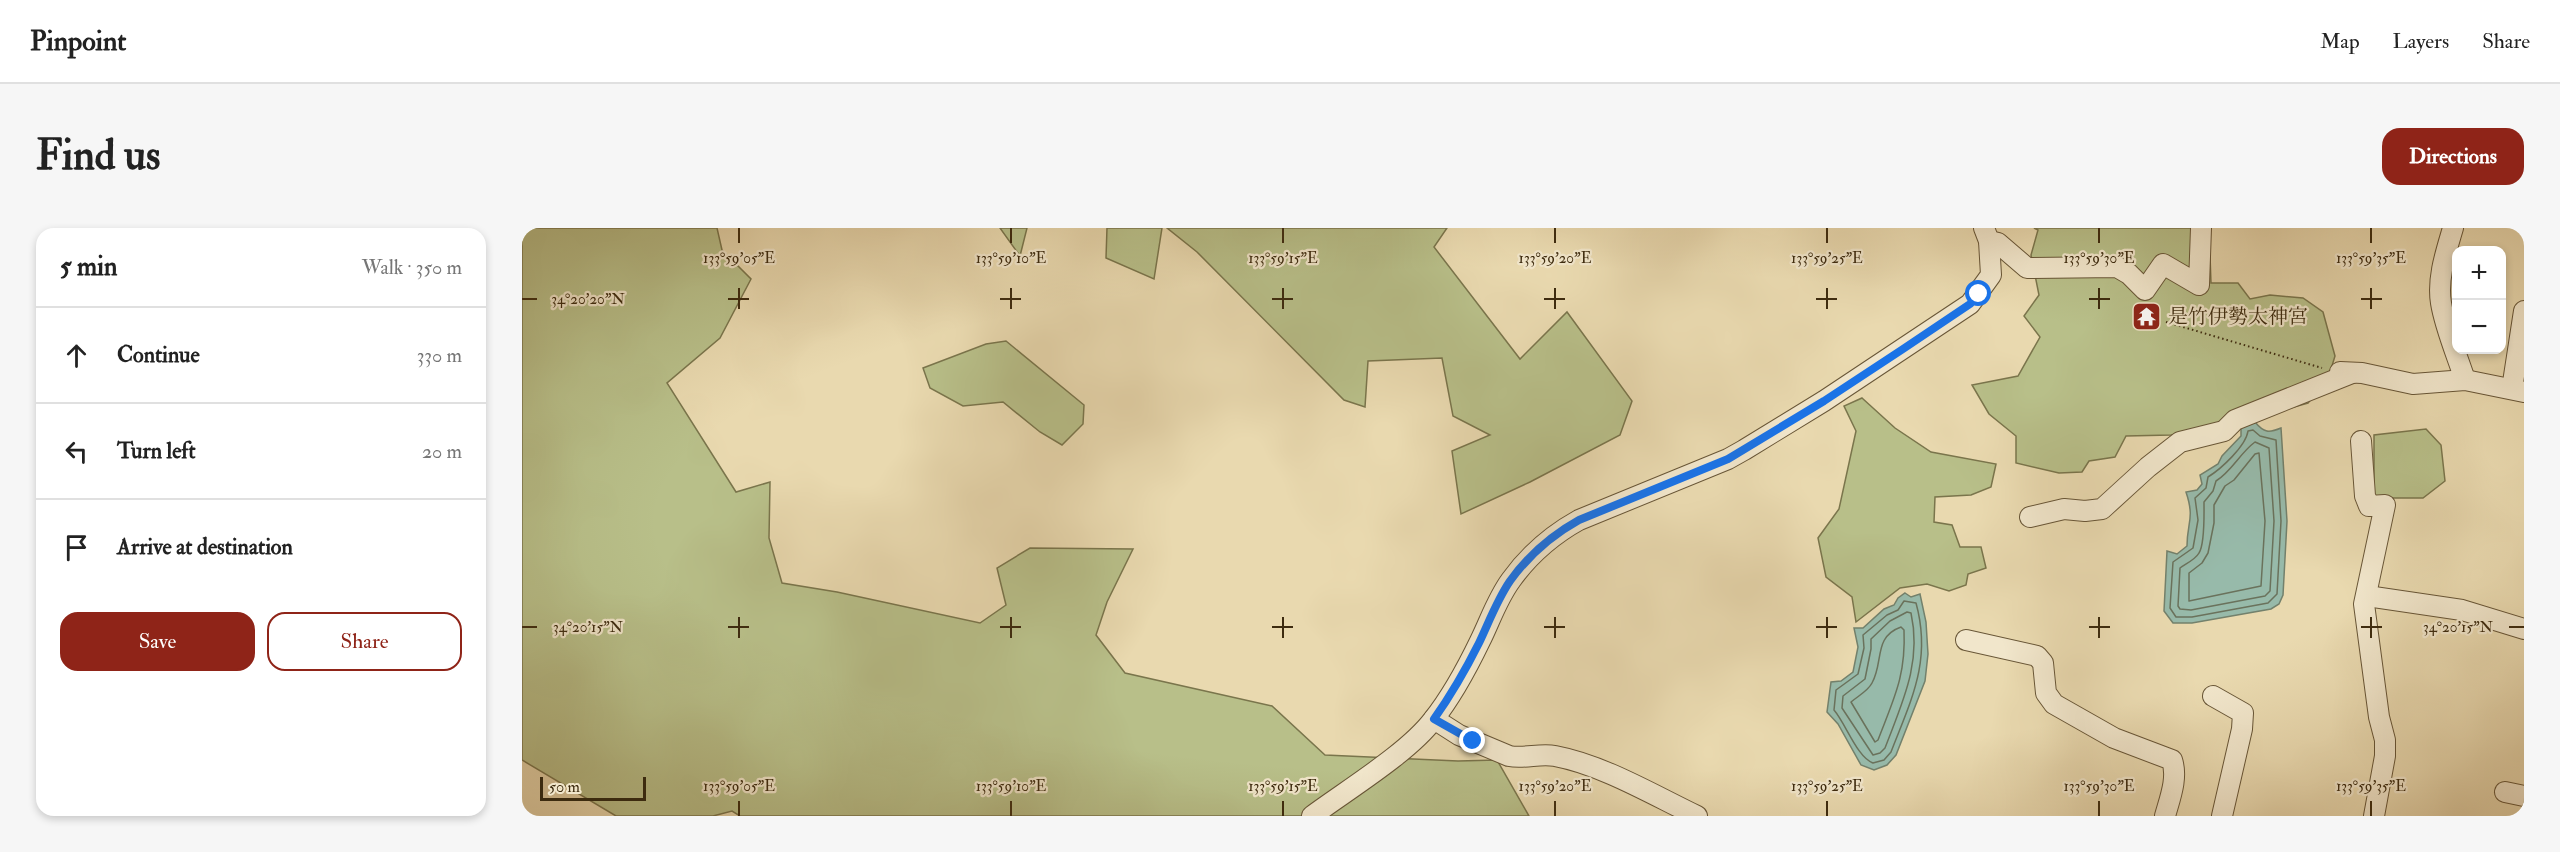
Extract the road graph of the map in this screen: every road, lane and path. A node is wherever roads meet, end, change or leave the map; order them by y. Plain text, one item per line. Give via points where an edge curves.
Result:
1 (2201, 228) edge
2 (2452, 228) edge
3 (1987, 235) edge
4 (2524, 312) edge
5 (2166, 322) dead end
6 (2345, 372) junction
7 (2464, 380) junction
8 (2518, 391) edge
9 (2361, 441) dead end
10 (2030, 517) dead end
11 (2367, 596) junction
12 (2524, 629) edge
13 (1966, 640) dead end
14 (2212, 696) dead end
15 (1434, 719) junction
16 (2505, 792) dead end
17 (2524, 796) edge
18 (1312, 816) edge
19 (1697, 816) edge
20 (2165, 816) edge
21 (2222, 816) edge
22 (2374, 816) edge

1 - 3 street via 2199,285 2163,264 2145,290 2117,267 2027,268
2 - 7 street via 2442,274 2441,303
3 - 15 street via 1991,275 1970,304 1728,459 1579,520 1537,550 1510,581
4 - 8 street
5 - 6 path
6 - 7 street via 2413,384
6 - 10 street via 2235,420 2224,431 2180,442 2102,509 2064,509
7 - 8 street
9 - 11 street via 2365,496 2369,506 2385,505
11 - 12 street via 2462,610
11 - 22 street via 2365,617 2385,740
13 - 20 street via 2037,656 2043,663 2046,693 2054,704 2114,738 2172,760 2172,794
14 - 21 street via 2243,712
15 - 18 street via 1413,740
15 - 19 street via 1459,735 1509,756 1536,754 1599,770
16 - 17 street

